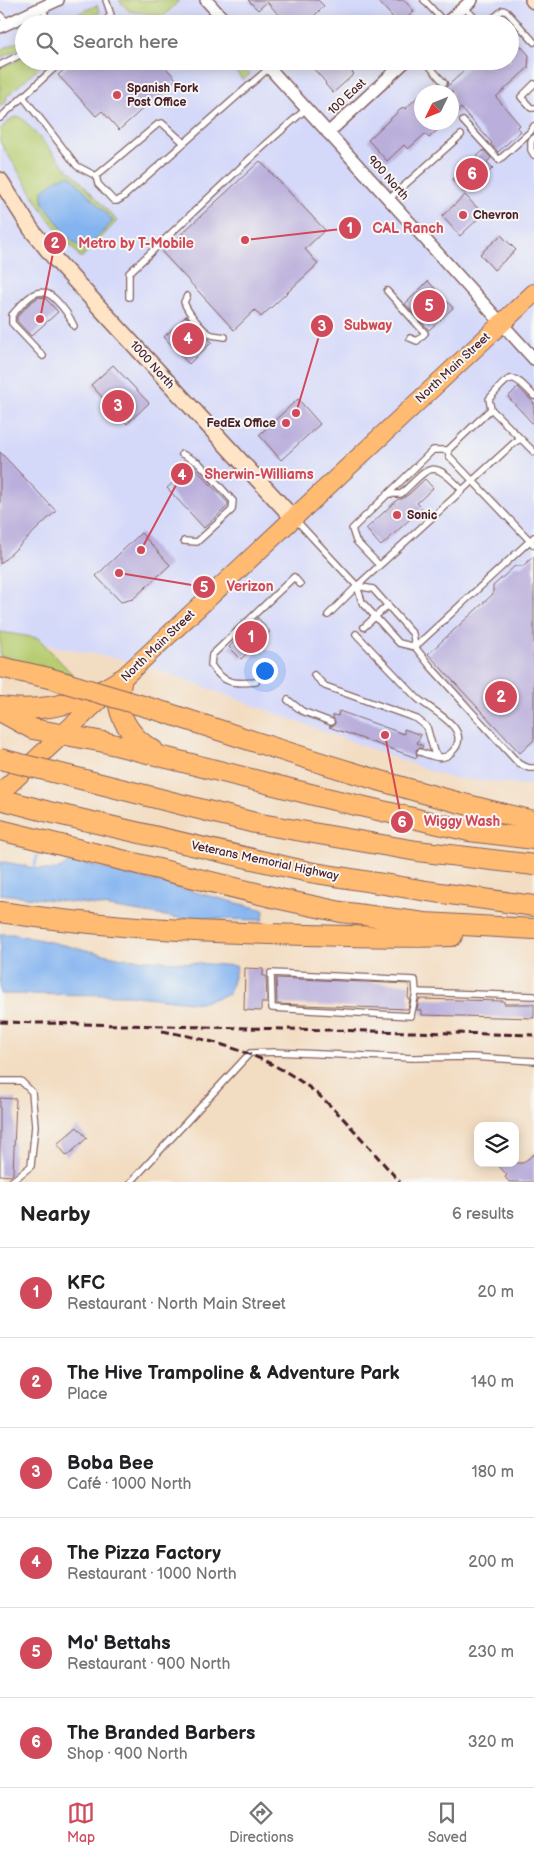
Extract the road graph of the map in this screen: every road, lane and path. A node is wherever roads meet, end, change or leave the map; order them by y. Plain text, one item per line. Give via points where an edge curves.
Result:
1 (58, 0) edge
2 (106, 0) edge
3 (206, 0) edge
4 (424, 0) edge
5 (468, 4) edge
6 (42, 7) junction
7 (21, 15) edge
8 (45, 15) edge
9 (111, 15) edge
10 (220, 15) edge
11 (438, 15) edge
12 (456, 15) edge
13 (475, 15) edge
14 (497, 15) edge
15 (510, 15) edge
16 (15, 17) edge
17 (3, 22) edge
18 (519, 25) edge
19 (534, 42) edge
20 (15, 58) edge
21 (0, 65) edge
22 (53, 70) edge
23 (261, 70) edge
24 (271, 70) edge
25 (396, 70) edge
26 (433, 70) edge
27 (444, 83) dead end
28 (534, 84) edge
29 (24, 98) junction
30 (534, 108) edge
31 (306, 109) junction
32 (0, 118) edge
33 (463, 121) dead end
34 (534, 126) edge
35 (328, 133) junction
36 (461, 134) dead end
37 (534, 138) edge
38 (184, 143) junction
39 (534, 155) edge
40 (96, 176) junction
41 (0, 180) edge
42 (389, 199) junction
43 (387, 291) dead end
44 (534, 293) edge
45 (187, 296) dead end
46 (129, 297) dead end
47 (502, 323) junction
48 (74, 326) dead end
49 (224, 336) dead end
50 (410, 338) dead end
51 (43, 356) dead end
52 (534, 358) edge
53 (534, 396) edge
54 (491, 409) junction
55 (521, 439) junction
56 (448, 450) junction
57 (534, 452) edge
58 (182, 454) dead end
59 (472, 481) junction
60 (462, 490) junction
61 (387, 494) junction
62 (293, 518) junction
63 (184, 541) dead end
64 (533, 541) edge
65 (379, 566) junction
66 (300, 584) dead end
67 (356, 586) junction
68 (388, 605) junction
69 (328, 615) dead end
70 (375, 617) junction
71 (364, 628) dead end
72 (356, 634) dead end
73 (415, 648) junction
74 (0, 667) edge
75 (314, 675) dead end
76 (122, 679) junction
77 (256, 682) dead end
78 (288, 700) dead end
79 (0, 707) edge
80 (0, 711) edge
81 (331, 722) dead end
82 (63, 735) junction
83 (420, 752) dead end
84 (168, 758) junction
85 (0, 759) edge
86 (441, 759) junction
87 (534, 768) edge
88 (0, 793) edge
89 (0, 799) edge
90 (534, 821) edge
91 (0, 830) edge
92 (534, 839) edge
93 (534, 865) edge
94 (534, 906) edge
95 (1, 912) edge
96 (534, 929) edge
97 (534, 934) edge
98 (416, 992) junction
99 (534, 996) edge
100 (534, 1062) edge
101 (0, 1081) edge
102 (11, 1182) edge
103 (131, 1182) edge

1 - 6 street
2 - 9 lane
3 - 10 street
4 - 11 lane
5 - 12 street
5 - 13 lane
6 - 7 street
6 - 8 lane
14 - 15 lane via 503,10
16 - 17 street
18 - 19 lane
20 - 21 lane
22 - 29 lane
23 - 38 lane
24 - 31 street, 900 North
25 - 35 street, 100 East
26 - 27 lane
28 - 30 lane via 521,97
29 - 32 lane
29 - 40 lane via 77,166
31 - 35 street, 900 North
31 - 46 lane via 129,273
33 - 34 lane via 499,160
35 - 42 street, 900 North
36 - 42 lane
37 - 39 lane via 531,141
38 - 40 lane via 162,122
38 - 40 lane via 117,201 98,184
41 - 62 main road, 1000 North via 42,245
42 - 47 street, 900 North
43 - 50 lane via 425,333 417,341
44 - 47 main road, North Main Street
45 - 49 lane via 186,308 204,329 212,335
47 - 52 street, 900 North
47 - 62 main road, North Main Street
48 - 51 lane via 66,310 50,293 42,291 28,298 12,315 12,324
53 - 54 lane via 520,380 508,379 489,399
54 - 55 lane
54 - 56 lane
55 - 57 lane
55 - 59 lane
56 - 59 lane via 449,456
56 - 61 lane via 433,450
58 - 63 lane via 199,463 233,501 232,510 197,542
59 - 60 lane
59 - 64 lane
60 - 61 lane via 448,475 433,468 401,494
60 - 65 lane
61 - 65 lane via 352,529 356,541
62 - 67 lane
62 - 76 main road, North Main Street
64 - 73 lane
65 - 67 lane
66 - 77 lane via 294,578 212,655 211,665 222,678 235,684
67 - 68 lane via 373,589
67 - 69 lane
67 - 70 lane via 362,602
68 - 70 lane
68 - 73 lane via 413,634
70 - 71 lane
70 - 73 lane via 399,643
72 - 86 lane via 417,698 453,725 459,736 457,747
73 - 87 lane via 519,764
74 - 90 highway, bridge via 167,713 398,786
75 - 86 lane via 325,686 417,719 427,727 434,752
76 - 79 highway via 86,698 58,706
76 - 82 main road, North Main Street
76 - 84 highway via 118,703 125,725 148,747
78 - 81 lane via 302,711
80 - 82 highway via 33,729
82 - 84 highway
82 - 88 main road, North Main Street
83 - 86 lane
84 - 92 highway via 469,831
85 - 93 highway, bridge via 255,823 417,851
89 - 94 highway, Veterans Memorial Highway via 309,872
91 - 96 highway via 341,912 425,923
95 - 97 highway via 94,924 218,933 416,937
98 - 98 lane via 415,980 271,973 272,1008 411,1016
98 - 99 lane
100 - 103 lane via 471,1057 250,1053
101 - 102 lane via 22,1081 32,1092 35,1126 31,1166

